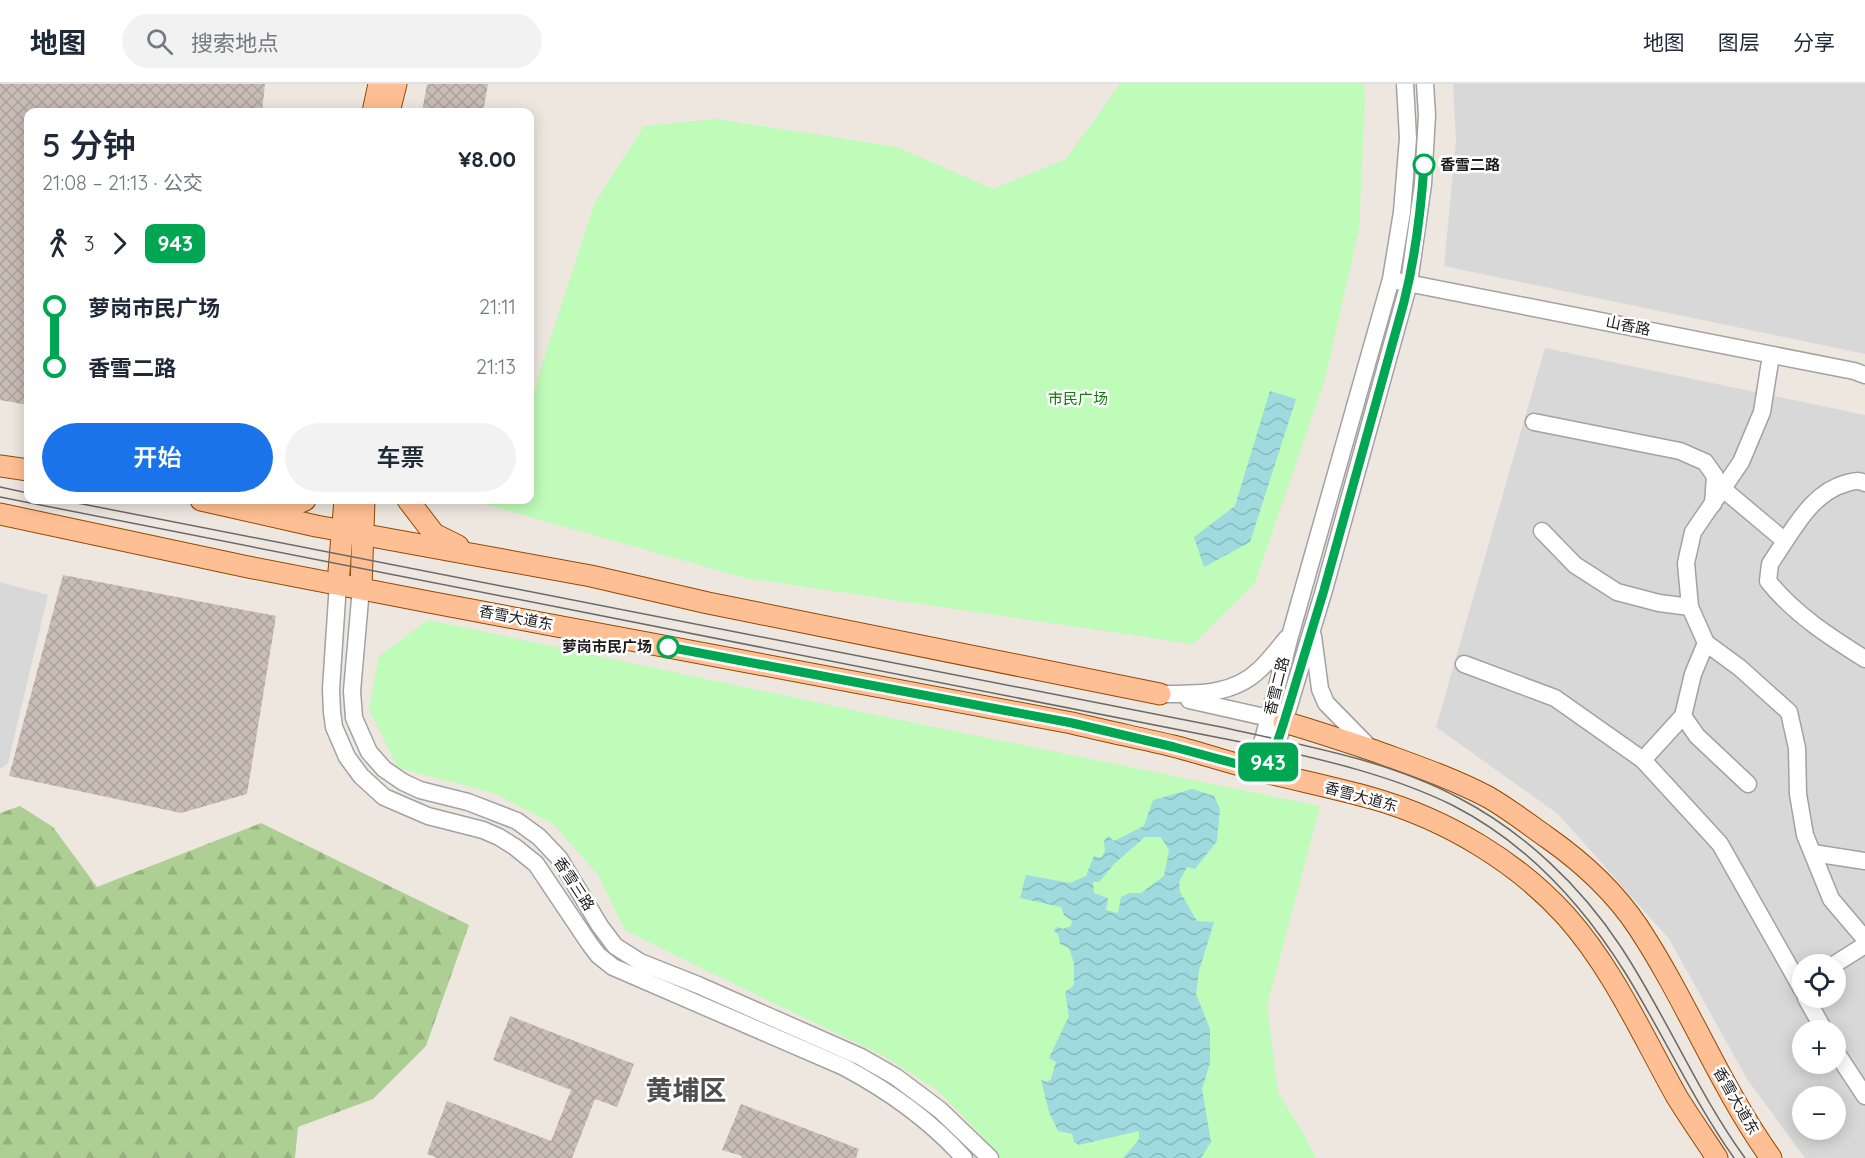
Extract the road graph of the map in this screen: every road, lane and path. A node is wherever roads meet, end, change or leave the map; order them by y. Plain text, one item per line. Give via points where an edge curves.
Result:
1 (379, 84) edge
2 (396, 84) edge
3 (1405, 84) edge
4 (1425, 84) edge
5 (374, 108) edge
6 (390, 108) edge
7 (1391, 279) junction
8 (1409, 283) junction
9 (1771, 355) junction
10 (1865, 375) edge
11 (1534, 422) dead end
12 (0, 465) edge
13 (24, 469) edge
14 (1865, 483) edge
15 (1723, 489) junction
16 (224, 504) joint
17 (294, 504) edge
18 (346, 504) edge
19 (363, 504) edge
20 (411, 504) edge
21 (1712, 505) junction
22 (0, 514) edge
23 (1542, 531) dead end
24 (353, 533) junction
25 (1785, 541) junction
26 (493, 558) junction
27 (338, 583) junction
28 (361, 588) junction
29 (1689, 607) junction
30 (1312, 629) junction
31 (1290, 636) junction
32 (1706, 643) junction
33 (1865, 659) edge
34 (1464, 664) dead end
35 (1160, 694) junction
36 (1683, 716) junction
37 (1277, 720) junction
38 (1374, 751) junction
39 (1643, 760) junction
40 (1263, 771) junction
41 (1748, 784) dead end
42 (1813, 854) junction
43 (1865, 861) edge
44 (1865, 939) edge
45 (1865, 945) edge
46 (1846, 957) edge
47 (1792, 971) edge
48 (1846, 1067) edge
49 (1865, 1096) edge
50 (1678, 1097) junction
51 (964, 1158) edge
52 (990, 1158) edge
53 (1705, 1158) edge
54 (1717, 1158) edge
55 (1771, 1158) edge

1 - 5 main road
2 - 6 main road
3 - 7 street, 香雪二路 via 1408,138
4 - 8 street, 香雪二路 via 1423,184
7 - 8 street, 山香路
7 - 31 street, 香雪二路
8 - 9 street, 山香路
8 - 30 street, 香雪二路
9 - 10 street, 山香路
9 - 15 street via 1762,412 1741,462
11 - 21 street via 1680,451 1705,462 1715,476
12 - 13 main road
14 - 25 street via 1858,480 1823,494
15 - 21 street
15 - 25 street
16 - 17 main road via 272,508
16 - 24 main road, 香雪大道东
18 - 24 main road, 香雪三路
19 - 24 main road, 香雪三路
20 - 26 main road via 434,534
21 - 29 street via 1693,532 1686,563
22 - 27 main road, 香雪大道东
23 - 29 street via 1575,565 1617,592
24 - 26 main road, 香雪大道东
24 - 27 main road, 香雪三路
24 - 28 main road, 香雪三路
25 - 33 street via 1770,564 1768,582 1781,598
26 - 35 main road, 香雪大道东
27 - 28 main road, 香雪大道东
27 - 51 street, 香雪三路 via 331,690 333,719 339,742 361,776 384,796 409,808 483,830 515,847 536,864 598,955 614,967 876,1084 919,1115
28 - 40 main road, 香雪大道东 via 1072,723
28 - 52 street, 香雪三路 via 352,691 354,718 369,752 384,769 420,790 468,802 517,821 559,858 615,946 640,962 861,1057 940,1110
29 - 32 street
30 - 37 street, 香雪二路
30 - 38 street via 1326,703
31 - 35 street via 1258,672 1235,687 1206,693
31 - 37 street, 香雪二路
32 - 36 street via 1693,674
32 - 42 street via 1789,712 1797,748 1798,794 1805,835
34 - 39 street via 1554,698
35 - 37 street, 香雪大道东
36 - 39 street
36 - 41 street via 1697,736
37 - 38 main road, 香雪大道东
37 - 40 street, 香雪二路 via 1275,749
38 - 55 main road, 香雪大道东 via 1436,773 1489,798 1563,848 1614,894 1655,955 1735,1103
39 - 47 street via 1720,844
40 - 50 main road, 香雪大道东 via 1401,808 1464,837 1515,869 1566,916 1588,943 1613,979
42 - 43 street
42 - 44 street via 1831,898
45 - 46 street
48 - 49 street
50 - 53 street via 1685,1122
50 - 54 main road, 香雪大道东

